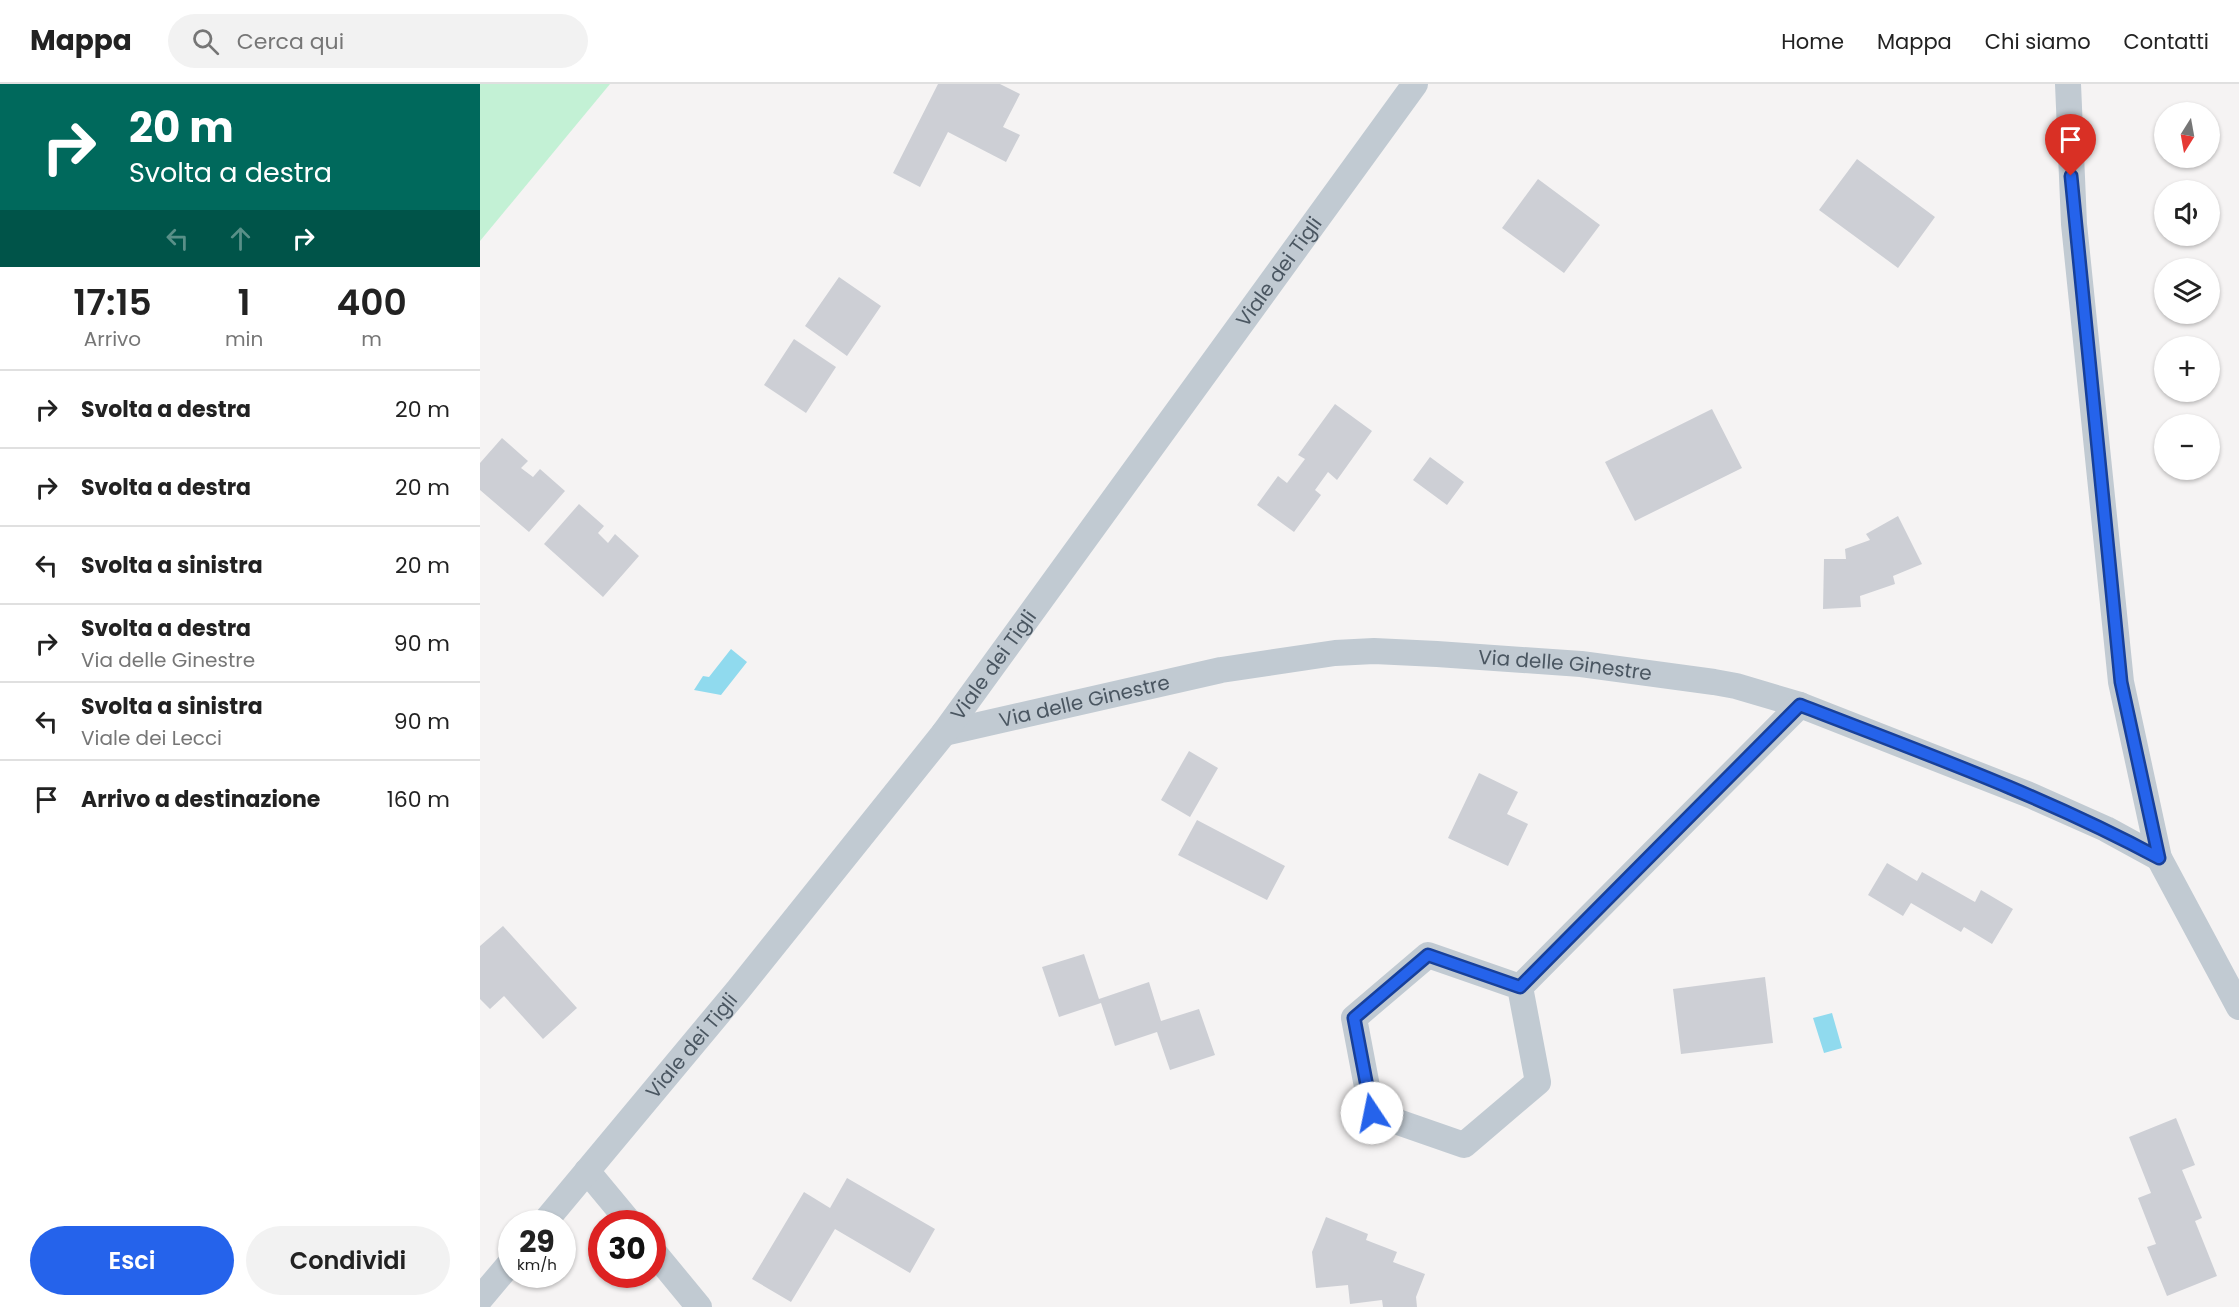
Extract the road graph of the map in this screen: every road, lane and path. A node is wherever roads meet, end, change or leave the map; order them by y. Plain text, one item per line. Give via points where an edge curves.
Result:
1 (1415, 84) edge
2 (2067, 84) edge
3 (1800, 705) junction
4 (944, 734) junction
5 (2159, 858) junction
6 (1520, 987) junction
7 (2239, 1007) edge
8 (587, 1171) junction
9 (555, 1210) edge
10 (619, 1210) edge
11 (666, 1267) edge
12 (498, 1278) edge
13 (480, 1299) edge
14 (699, 1307) edge

1 - 4 street, Viale dei Tigli
2 - 5 street via 2074,224 2121,682
3 - 4 street, Via delle Ginestre via 1736,686 1655,673 1581,664 1374,651 1249,665
3 - 5 street, Via delle Ginestre via 2042,801
3 - 6 street
4 - 8 street, Viale dei Tigli
5 - 7 street
6 - 6 street via 1428,955 1354,1018 1372,1113 1464,1145 1538,1082
8 - 9 street, Viale dei Tigli
8 - 10 street
11 - 14 street
12 - 13 street

